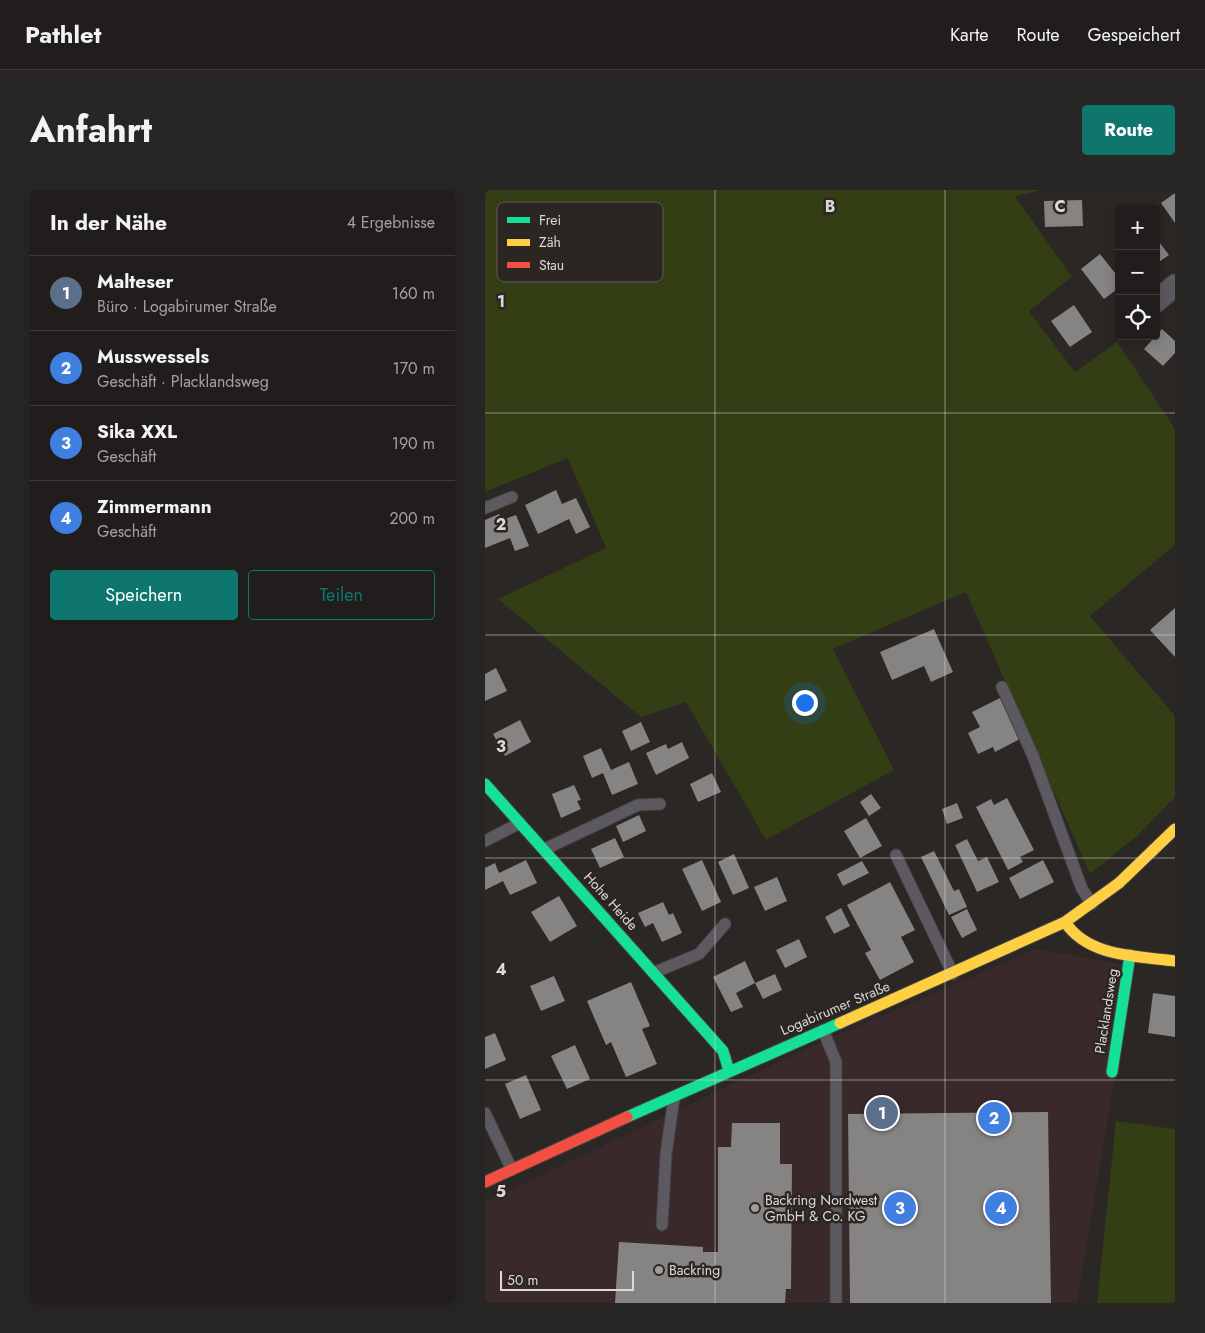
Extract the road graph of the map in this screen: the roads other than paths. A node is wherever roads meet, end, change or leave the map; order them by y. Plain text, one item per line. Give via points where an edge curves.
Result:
1 (1175, 286) edge
2 (1160, 299) edge
3 (512, 497) dead end
4 (485, 508) edge
5 (1002, 687) dead end
6 (485, 784) edge
7 (660, 804) dead end
8 (520, 824) junction
9 (1175, 829) edge
10 (485, 841) edge
11 (545, 849) junction
12 (896, 855) dead end
13 (1092, 904) junction
14 (1065, 922) junction
15 (725, 924) dead end
16 (1130, 955) junction
17 (1175, 961) edge
18 (655, 972) junction
19 (953, 974) junction
20 (823, 1029) junction
21 (729, 1071) junction
22 (1112, 1072) dead end
23 (675, 1096) junction
24 (485, 1114) edge
25 (511, 1170) junction
26 (485, 1182) edge
27 (662, 1224) dead end
28 (836, 1303) edge

1 - 2 street
3 - 4 lane
5 - 13 lane via 1033,756 1082,889
6 - 8 street, Hohe Heide
7 - 11 lane via 638,805
8 - 10 lane
8 - 11 street, Hohe Heide
9 - 13 street, Logabirumer Straße via 1119,883
11 - 18 street, Hohe Heide
12 - 19 lane
13 - 14 street, Logabirumer Straße
14 - 16 street via 1074,935 1090,944
14 - 19 street, Logabirumer Straße
15 - 18 lane via 699,954
16 - 17 street
16 - 22 street, Placklandsweg
18 - 21 street, Hohe Heide via 723,1051
19 - 20 street, Logabirumer Straße
20 - 21 street, Logabirumer Straße
20 - 28 lane via 836,1062
21 - 23 street, Logabirumer Straße
23 - 25 street, Logabirumer Straße
23 - 27 lane via 666,1154
24 - 25 lane
25 - 26 street, Logabirumer Straße

